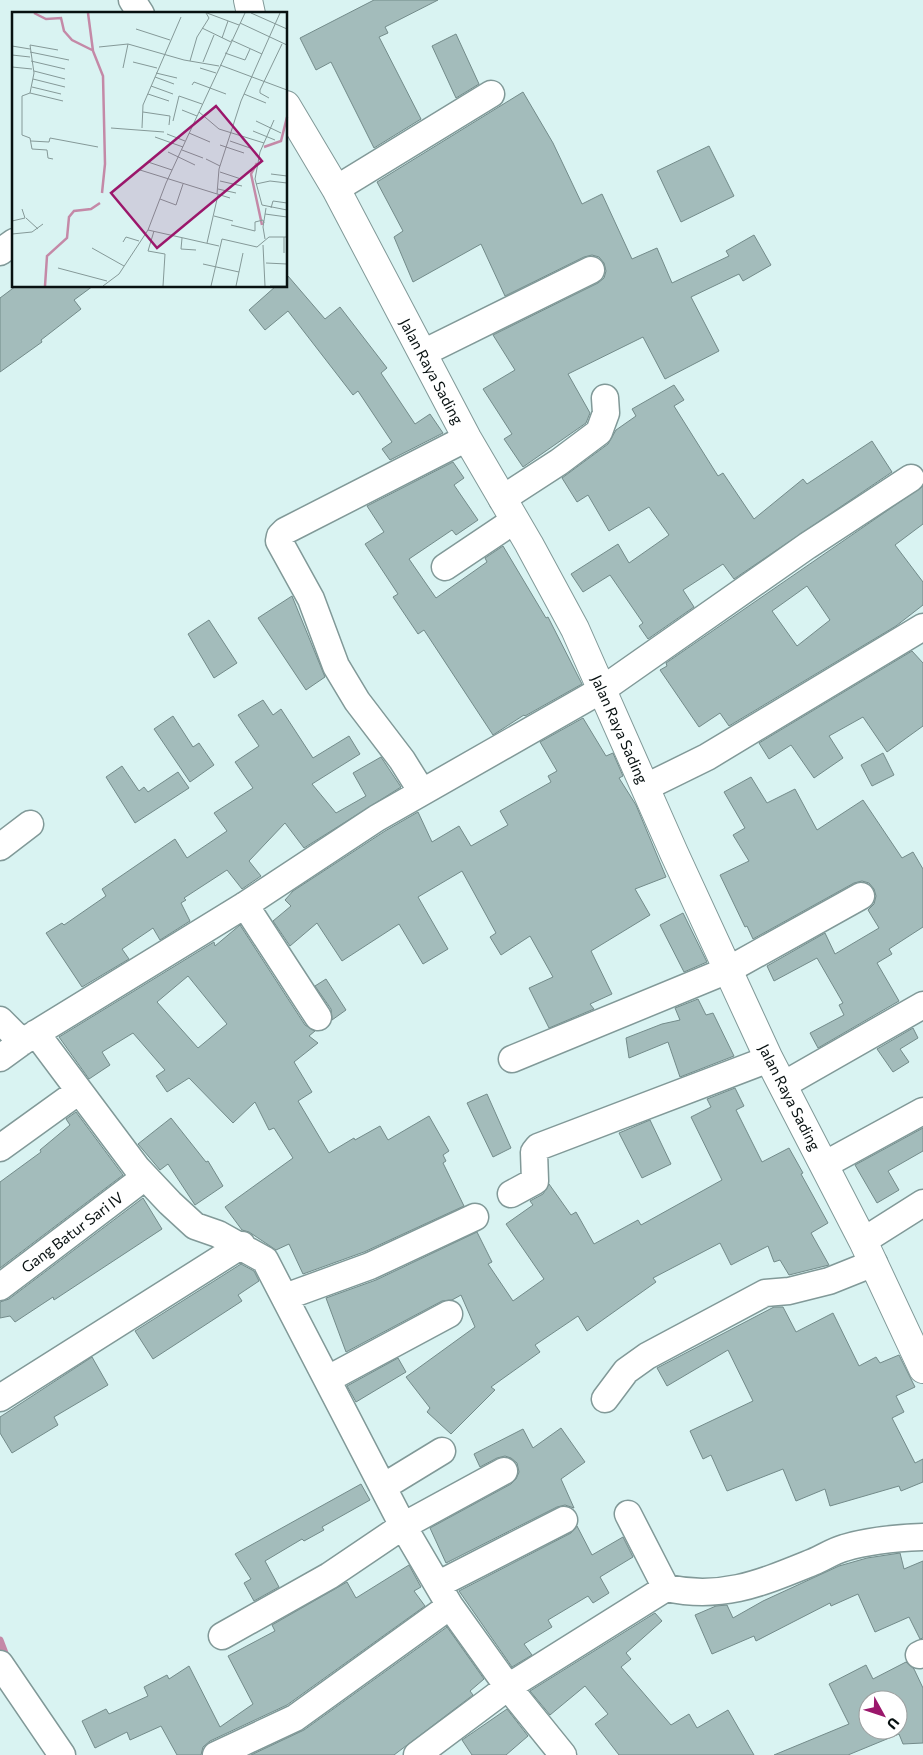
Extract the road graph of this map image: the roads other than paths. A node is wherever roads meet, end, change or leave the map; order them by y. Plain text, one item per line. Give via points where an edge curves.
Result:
1 (132, 0) edge
2 (140, 12) edge
3 (491, 94) dead end
4 (288, 108) edge
5 (336, 190) junction
6 (12, 243) edge
7 (0, 252) edge
8 (591, 270) dead end
9 (423, 353) junction
10 (604, 398) dead end
11 (467, 438) junction
12 (911, 478) dead end
13 (509, 509) junction
14 (444, 567) dead end
15 (923, 628) edge
16 (603, 689) junction
17 (646, 787) junction
18 (422, 792) junction
19 (30, 824) dead end
20 (0, 847) edge
21 (861, 896) dead end
22 (245, 905) junction
23 (728, 970) junction
24 (923, 1005) edge
25 (318, 1017) dead end
26 (0, 1020) edge
27 (29, 1038) junction
28 (0, 1058) edge
29 (769, 1058) junction
30 (512, 1059) dead end
31 (783, 1084) junction
32 (79, 1091) junction
33 (923, 1111) edge
34 (0, 1148) edge
35 (824, 1165) junction
36 (145, 1177) junction
37 (511, 1194) dead end
38 (923, 1203) edge
39 (475, 1217) dead end
40 (242, 1246) junction
41 (868, 1252) junction
42 (0, 1287) edge
43 (285, 1297) junction
44 (449, 1314) dead end
45 (923, 1369) edge
46 (328, 1379) junction
47 (0, 1398) edge
48 (605, 1399) dead end
49 (442, 1451) dead end
50 (504, 1470) dead end
51 (383, 1487) junction
52 (628, 1514) dead end
53 (564, 1520) dead end
54 (403, 1526) junction
55 (923, 1537) edge
56 (666, 1588) junction
57 (445, 1595) junction
58 (222, 1636) dead end
59 (0, 1664) edge
60 (508, 1686) junction
61 (62, 1755) edge
62 (216, 1755) edge
63 (417, 1755) edge
64 (563, 1755) edge

1 - 2 street
3 - 5 street
4 - 5 street, Jalan Raya Sading
5 - 9 street, Jalan Raya Sading
6 - 7 street
8 - 9 street
9 - 11 street, Jalan Raya Sading
10 - 13 street via 606,413 599,432 559,462
11 - 13 street, Jalan Raya Sading
11 - 18 street via 295,526 280,536 279,541 311,599 336,666
12 - 16 street via 806,546
13 - 14 street
13 - 16 street, Jalan Raya Sading via 575,629
15 - 17 street via 707,757
16 - 17 street, Jalan Raya Sading
16 - 18 street
17 - 23 street, Jalan Raya Sading
18 - 22 street
19 - 20 street
21 - 23 street
22 - 25 street
22 - 27 street
23 - 29 street, Jalan Raya Sading
23 - 30 street
24 - 31 street
26 - 27 street
27 - 28 street
27 - 32 street
29 - 31 street, Jalan Raya Sading
29 - 37 street via 538,1147 534,1152 535,1181
31 - 35 street, Jalan Raya Sading
32 - 34 street
32 - 36 street
33 - 35 street
35 - 41 street, Jalan Raya Sading
36 - 40 street via 195,1226
36 - 42 street, Gang Batur Sari IV
38 - 41 street
39 - 43 street via 363,1269
40 - 43 street via 265,1260
40 - 47 street
41 - 45 street, Jalan Raya Sading
41 - 48 street via 829,1281 765,1293 647,1356 626,1371
43 - 46 street
44 - 46 street
46 - 51 street
49 - 51 street
50 - 54 street
51 - 54 street
52 - 56 street
53 - 57 street
54 - 57 street
54 - 58 street via 328,1576
55 - 56 street via 883,1539 842,1548 761,1582 724,1592 688,1593
56 - 60 street
57 - 60 street
57 - 62 street via 295,1718
59 - 61 street
60 - 63 street
60 - 64 street

